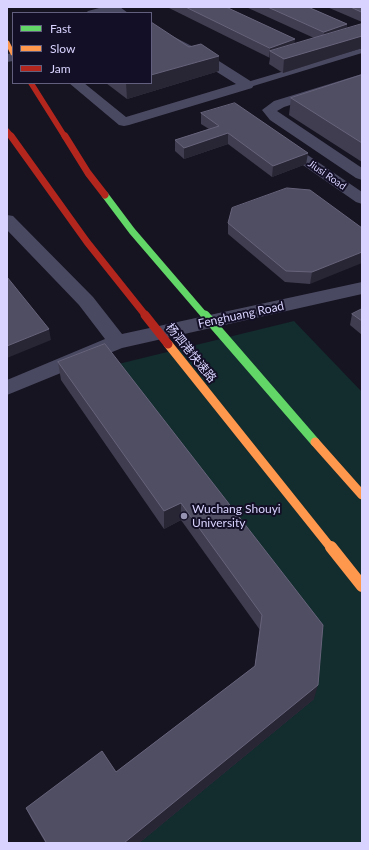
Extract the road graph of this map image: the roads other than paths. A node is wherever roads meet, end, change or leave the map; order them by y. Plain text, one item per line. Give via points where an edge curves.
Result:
1 (117, 9) edge
2 (98, 12) edge
3 (152, 30) edge
4 (7, 42) edge
5 (12, 52) edge
6 (362, 52) edge
7 (354, 83) edge
8 (31, 84) edge
9 (77, 84) edge
10 (247, 85) junction
11 (212, 96) junction
12 (226, 105) edge
13 (7, 131) edge
14 (271, 136) edge
15 (362, 175) edge
16 (362, 199) edge
17 (7, 220) edge
18 (362, 288) edge
19 (117, 342) junction
20 (7, 388) edge
21 (362, 495) edge
22 (362, 586) edge

1 - 2 street
3 - 10 street
4 - 5 highway
6 - 10 lane
7 - 15 street via 279,104 270,110 275,117
8 - 21 highway, bridge via 88,173 132,231
9 - 11 street via 124,122
10 - 11 street
11 - 12 street
13 - 22 highway, 杨泗港快速路, bridge via 87,242
14 - 16 street, Jiusi Road
17 - 19 street via 86,301
18 - 19 street, Fenghuang Road
19 - 20 street, Fenghuang Road

